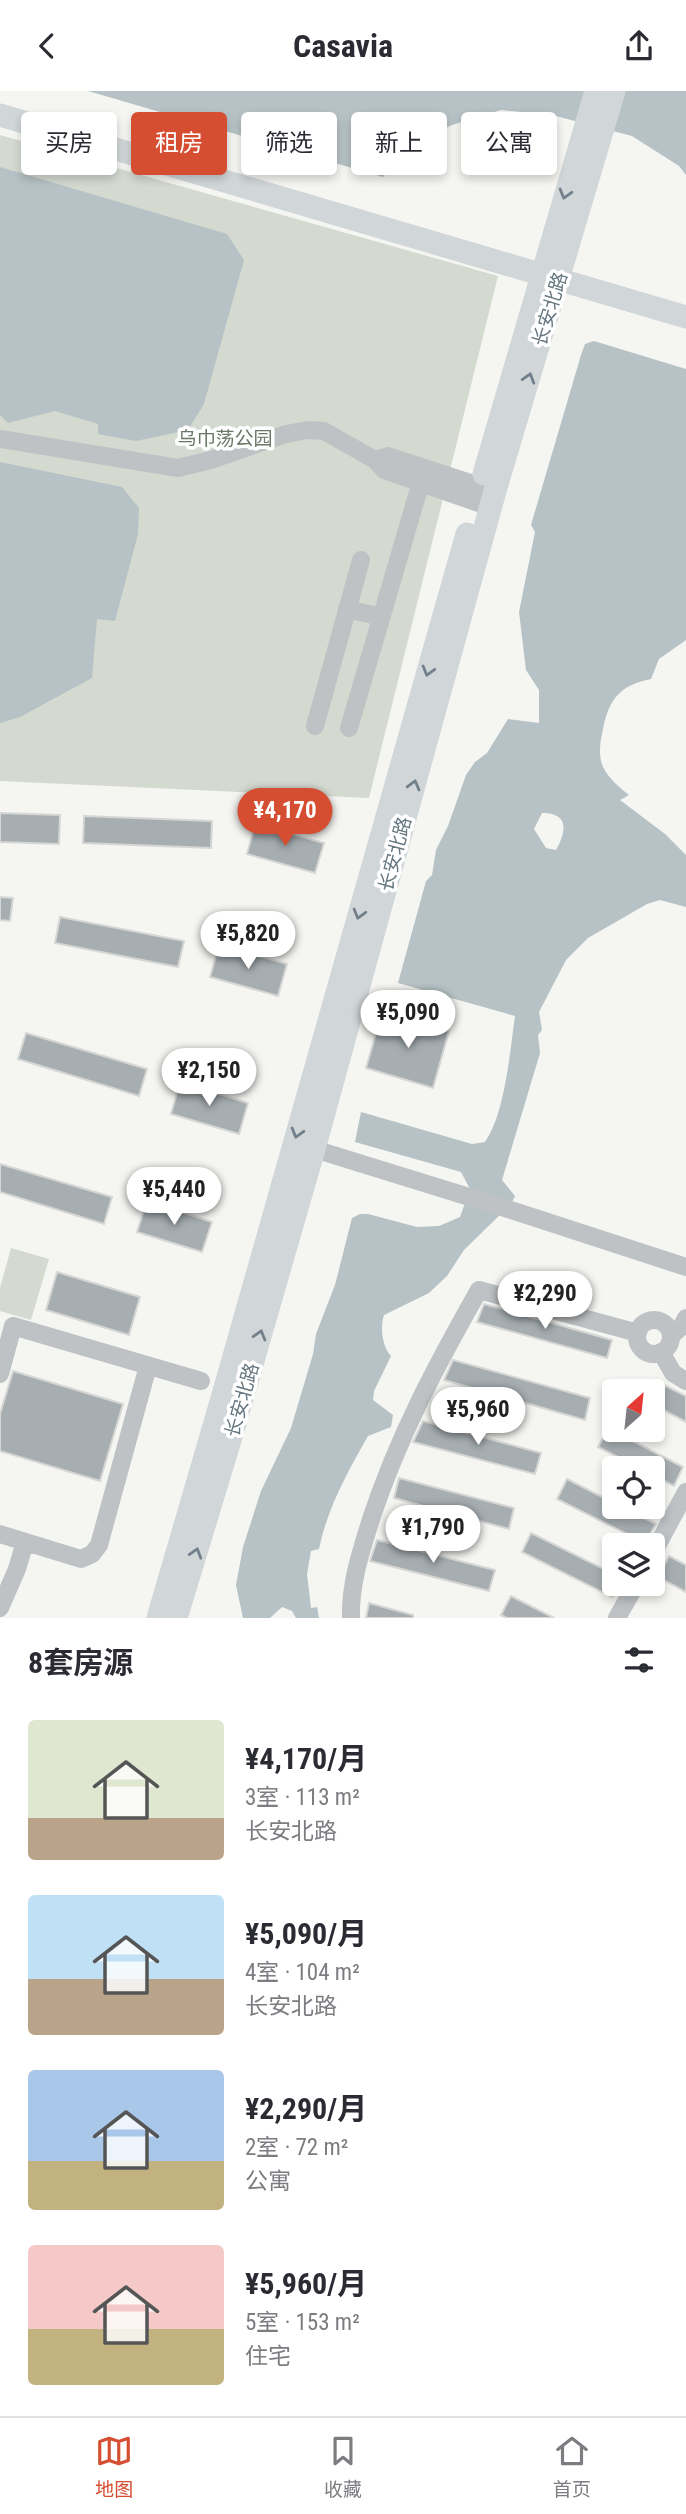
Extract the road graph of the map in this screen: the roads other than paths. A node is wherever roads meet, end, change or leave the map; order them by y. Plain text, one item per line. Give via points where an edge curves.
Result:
1 (596, 91) edge
2 (614, 91) edge
3 (0, 115) edge
4 (593, 131) junction
5 (550, 278) junction
6 (686, 317) edge
7 (0, 439) edge
8 (423, 476) junction
9 (485, 497) junction
10 (362, 560) dead end
11 (347, 609) junction
12 (381, 617) junction
13 (315, 726) dead end
14 (349, 728) dead end
15 (314, 1149) junction
16 (686, 1267) edge
17 (686, 1318) edge
18 (638, 1333) junction
19 (671, 1336) junction
20 (662, 1352) junction
21 (148, 1366) junction
22 (0, 1374) edge
23 (201, 1381) dead end
24 (686, 1381) edge
25 (686, 1492) edge
26 (664, 1533) edge
27 (0, 1534) edge
28 (25, 1542) junction
29 (629, 1596) edge
30 (0, 1608) edge
31 (158, 1618) edge
32 (176, 1618) edge
33 (351, 1618) edge
34 (617, 1618) edge

1 - 4 main road, 长安北路
2 - 4 main road, 长安北路
3 - 5 main road
4 - 5 main road, 长安北路
5 - 6 main road
5 - 9 main road, 长安北路
7 - 8 street via 178,468 285,434 324,431 376,460 388,456
8 - 9 street
8 - 12 street
15 -> 9 main road, 长安北路
9 -> 31 main road, 长安北路
10 - 11 street
11 - 12 street
11 - 13 street
12 - 14 street
15 - 16 street
32 -> 15 main road, 长安北路
17 - 19 street
18 - 19 street via 653,1320 666,1324
18 - 20 street via 644,1350
18 - 33 street via 479,1290 431,1374 382,1486 357,1562
19 - 20 street
20 - 24 street via 673,1373
21 - 22 street via 13,1326
21 - 23 street
21 - 28 street via 99,1545 80,1559
25 - 26 street
27 - 28 street
28 - 30 street
29 - 34 street

